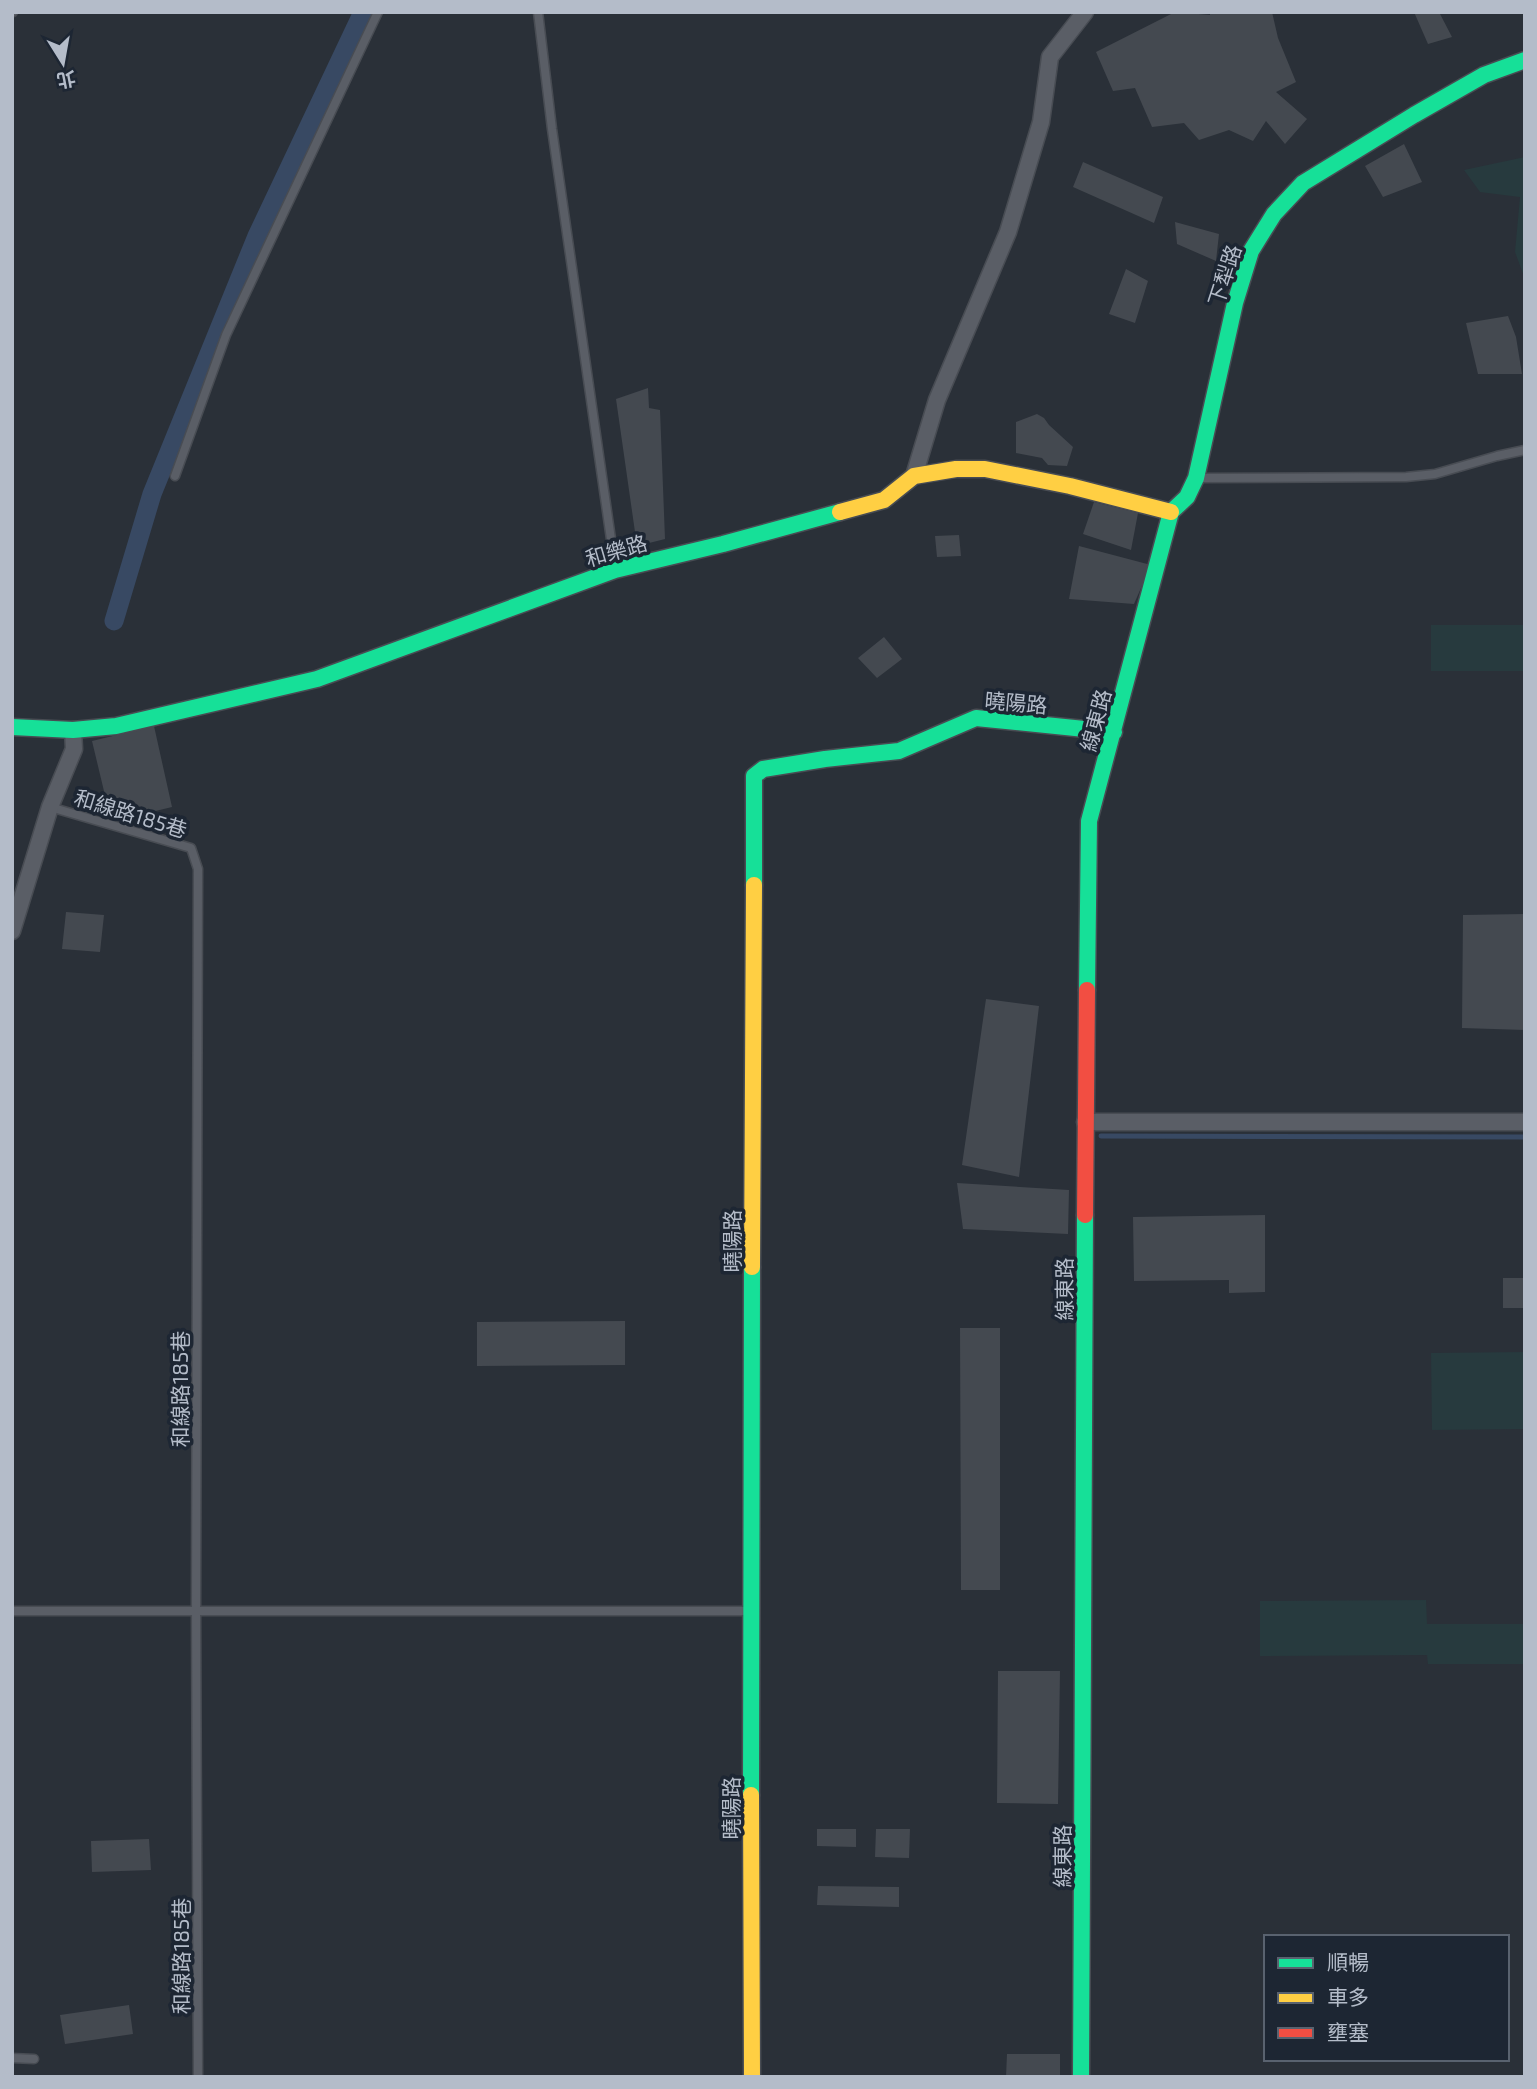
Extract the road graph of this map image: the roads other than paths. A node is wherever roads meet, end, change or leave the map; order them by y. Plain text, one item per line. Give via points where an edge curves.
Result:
1 (378, 12) edge
2 (538, 12) edge
3 (1085, 12) edge
4 (1525, 60) edge
5 (1525, 450) edge
6 (175, 475) dead end
7 (914, 476) junction
8 (1196, 478) junction
9 (1171, 512) junction
10 (615, 570) junction
11 (12, 727) edge
12 (73, 730) junction
13 (1114, 732) junction
14 (50, 807) junction
15 (12, 932) edge
16 (1085, 1122) junction
17 (1525, 1122) edge
18 (196, 1610) junction
19 (12, 1611) edge
20 (751, 1611) junction
21 (12, 2058) edge
22 (34, 2059) dead end
23 (198, 2077) edge
24 (752, 2077) edge
25 (1081, 2077) edge

1 - 6 lane via 226,335
2 - 10 lane
3 - 7 street via 1050,57 1041,122 1008,232 937,400
4 - 8 street, 下犁路 via 1484,75 1303,183 1274,214 1251,251 1235,303
5 - 8 lane via 1406,477
7 - 9 street, 和樂路 via 956,468 985,469
7 - 10 street, 和樂路 via 884,500
8 - 9 street, 下犁路 via 1187,497
9 - 13 street, 線東路
10 - 12 street, 和樂路 via 317,679 116,726
11 - 12 street, 和樂路
12 - 14 street via 74,749
13 - 16 street, 線東路 via 1088,821
13 - 20 street, 曉陽路 via 976,718 899,751 763,769 754,776
14 - 15 street
14 - 18 lane, 和線路185巷 via 191,848 198,869
16 - 17 street
16 - 25 street, 線東路
18 - 19 lane
18 - 20 lane
18 - 23 lane, 和線路185巷
20 - 24 street, 曉陽路
21 - 22 lane

